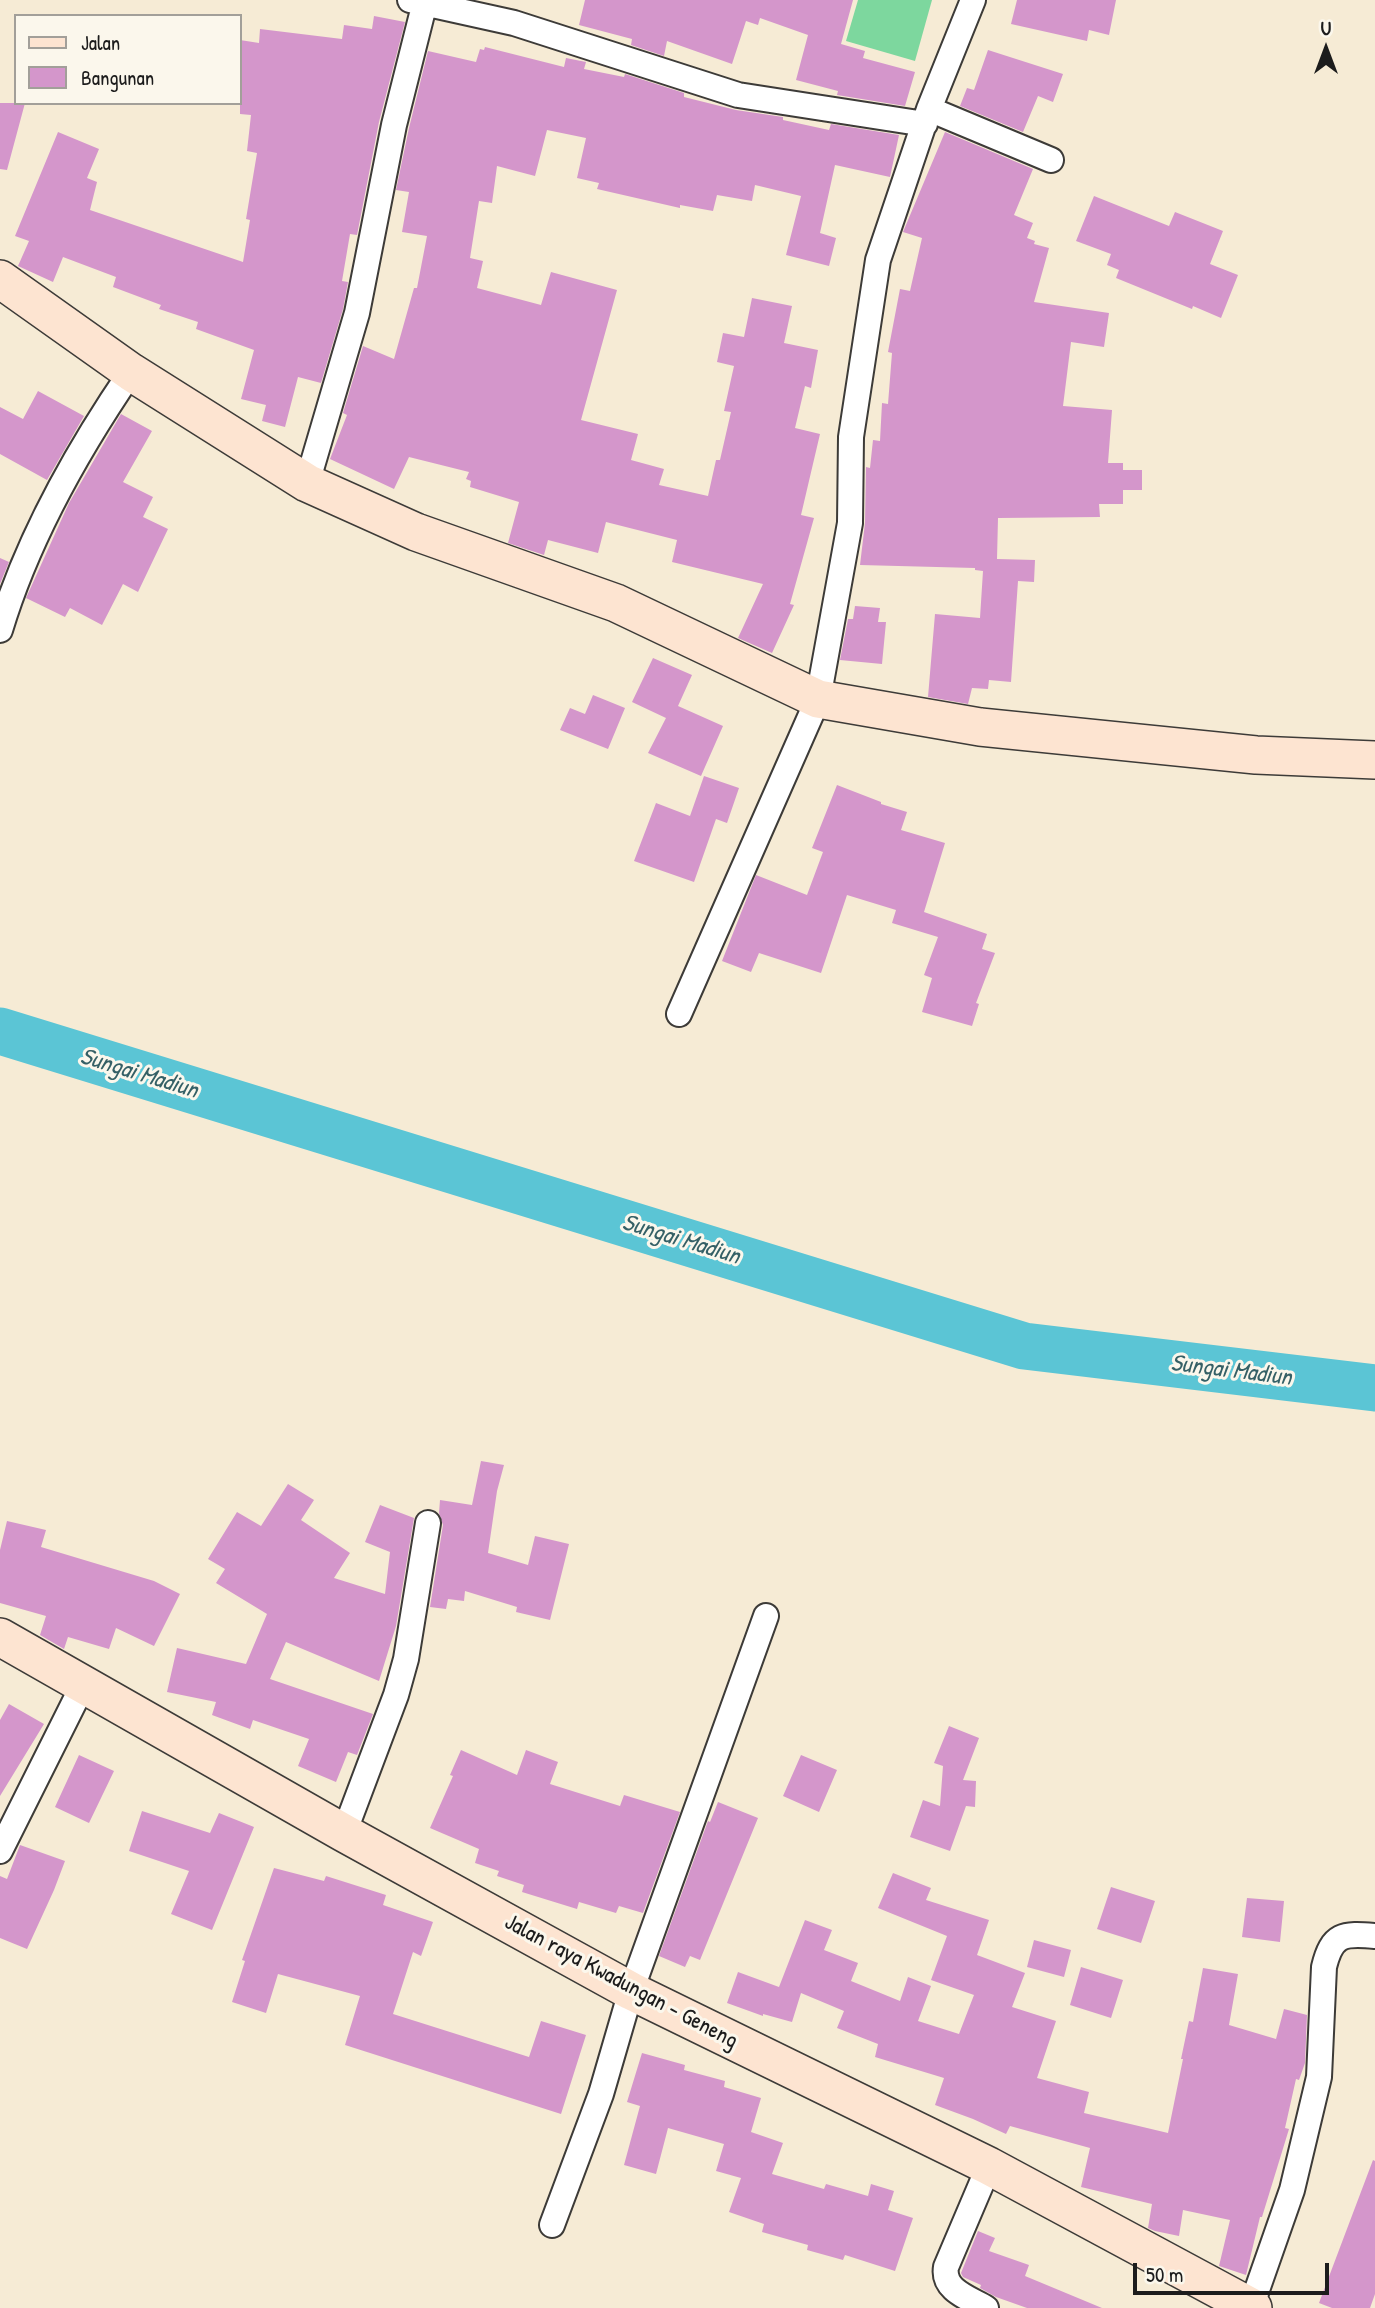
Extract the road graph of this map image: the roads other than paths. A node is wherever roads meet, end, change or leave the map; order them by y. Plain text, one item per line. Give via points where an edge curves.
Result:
1 (973, 0) edge
2 (418, 1) edge
3 (927, 117) junction
4 (1051, 160) dead end
5 (0, 279) edge
6 (131, 372) junction
7 (307, 483) junction
8 (1, 625) edge
9 (818, 699) junction
10 (1375, 760) edge
11 (679, 1014) dead end
12 (428, 1523) dead end
13 (766, 1616) dead end
14 (0, 1637) edge
15 (84, 1683) junction
16 (344, 1833) junction
17 (0, 1851) edge
18 (1375, 1936) edge
19 (631, 1991) junction
20 (989, 2166) junction
21 (552, 2225) dead end
22 (986, 2308) edge
23 (1252, 2308) edge

1 - 3 street
2 - 3 street via 514,23 738,95
2 - 7 street via 357,313
3 - 4 street
3 - 9 street via 878,260 851,437 850,523
5 - 6 street
6 - 7 street
6 - 8 street via 62,483
7 - 9 street via 416,532 616,603
9 - 10 street via 980,727 1256,755
9 - 11 street
12 - 16 street via 406,1659
13 - 19 street
14 - 15 street, Jalan raya Kwadungan - Geneng
15 - 16 street, Jalan raya Kwadungan - Geneng
15 - 17 street
16 - 19 street, Jalan raya Kwadungan - Geneng
18 - 23 street via 1343,1936 1327,1953 1319,2077 1292,2190
19 - 20 street, Jalan raya Kwadungan - Geneng
19 - 21 street via 601,2094
20 - 22 street via 944,2275 950,2287
20 - 23 street, Jalan raya Kwadungan - Geneng

